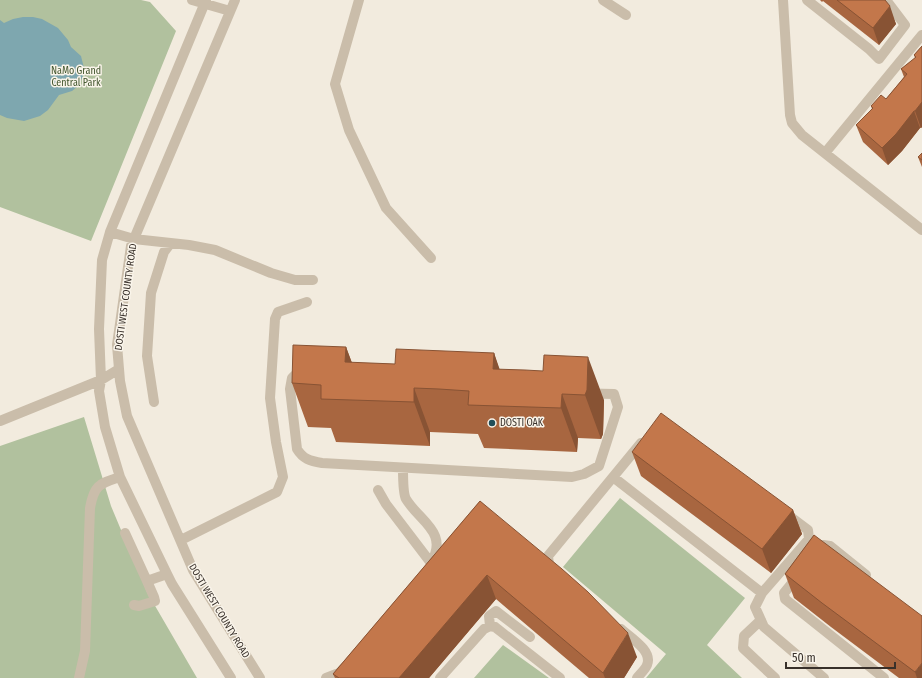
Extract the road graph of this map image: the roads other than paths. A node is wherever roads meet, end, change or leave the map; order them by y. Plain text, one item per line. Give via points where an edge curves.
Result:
1 (192, 0) edge
2 (235, 0) edge
3 (359, 0) edge
4 (603, 0) edge
5 (783, 0) edge
6 (807, 0) edge
7 (886, 0) edge
8 (205, 2) edge
9 (230, 11) junction
10 (626, 15) dead end
11 (922, 35) edge
12 (825, 153) junction
13 (922, 230) edge
14 (110, 232) junction
15 (134, 239) junction
16 (170, 244) junction
17 (431, 258) dead end
18 (313, 280) dead end
19 (306, 302) dead end
20 (119, 369) junction
21 (101, 380) junction
22 (154, 402) dead end
23 (0, 421) edge
24 (647, 436) edge
25 (403, 468) junction
26 (120, 477) junction
27 (613, 477) junction
28 (378, 490) dead end
29 (783, 512) edge
30 (125, 533) dead end
31 (181, 540) junction
32 (446, 553) edge
33 (428, 566) junction
34 (167, 574) junction
35 (560, 575) edge
36 (873, 580) edge
37 (147, 581) junction
38 (762, 593) junction
39 (134, 605) dead end
40 (761, 620) junction
41 (612, 621) edge
42 (490, 626) junction
43 (530, 637) dead end
44 (349, 661) edge
45 (339, 676) edge
46 (79, 678) edge
47 (231, 678) edge
48 (260, 678) edge
49 (326, 678) edge
50 (440, 678) edge
51 (560, 678) edge
52 (637, 678) edge
53 (775, 678) edge
54 (824, 678) edge
55 (884, 678) edge

1 - 8 street
2 - 9 street, DOSTI WEST COUNTY ROAD
3 - 17 street via 335,84 349,130 386,208
4 - 10 street
5 - 12 street via 792,123 802,135
6 - 7 street via 879,59 905,25
8 - 9 street
8 - 14 street, DOSTI WEST COUNTY ROAD
9 - 15 street, DOSTI WEST COUNTY ROAD
11 - 12 street
12 - 13 street
14 - 15 street
14 - 21 street, DOSTI WEST COUNTY ROAD via 102,260 99,329
15 - 16 street
15 - 20 street, DOSTI WEST COUNTY ROAD via 117,345
16 - 18 street via 215,250 271,273 295,280
16 - 22 street via 164,252 151,293 147,356
19 - 31 street via 278,312 275,319 270,398 283,477 277,492
20 - 21 street
20 - 31 street, DOSTI WEST COUNTY ROAD via 127,416
21 - 23 street
21 - 26 street, DOSTI WEST COUNTY ROAD via 99,391 106,427
24 - 27 street
25 - 25 street via 306,460 297,449 290,389 292,378 301,374 614,394 618,407 599,466 584,474 572,477
25 - 33 street via 405,498 435,533 436,553
26 - 34 street, DOSTI WEST COUNTY ROAD
26 - 46 street via 103,483 93,494 90,508 85,651
27 - 35 street via 548,556 549,565
27 - 38 street
28 - 33 street
29 - 38 street via 808,530 809,539
30 - 37 street
31 - 48 street, DOSTI WEST COUNTY ROAD via 193,570
32 - 33 street
34 - 37 street
34 - 47 street, DOSTI WEST COUNTY ROAD
36 - 55 street via 830,546 823,545 784,593 785,600
37 - 39 street via 155,601
38 - 40 street via 755,607
40 - 53 street via 744,636 743,648
40 - 54 street via 764,627
41 - 52 street via 646,652 646,666
42 - 43 street via 489,616 496,611
42 - 50 street via 481,632
42 - 51 street via 495,627
44 - 45 street
45 - 49 street

